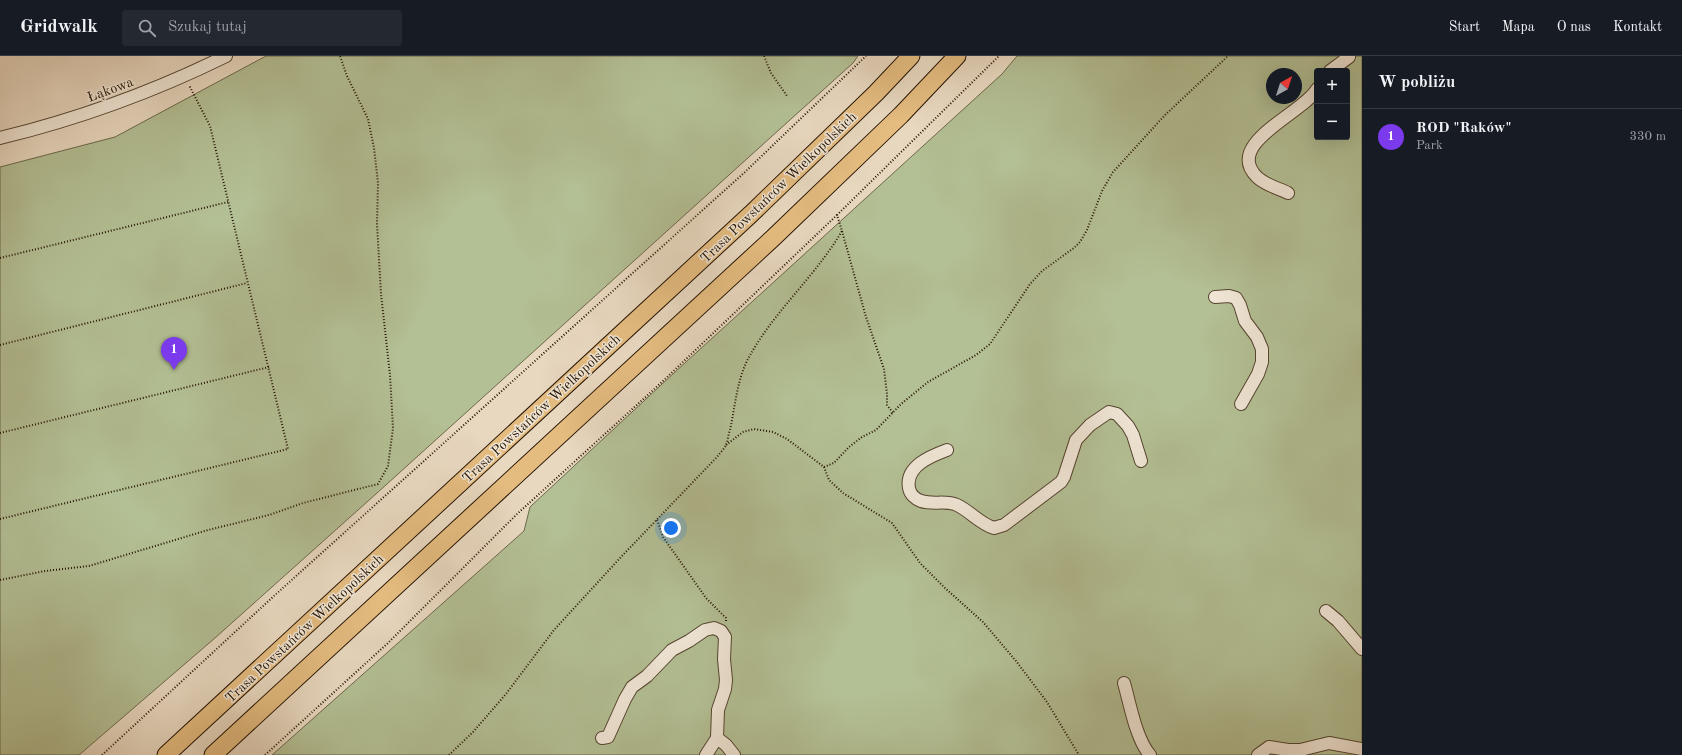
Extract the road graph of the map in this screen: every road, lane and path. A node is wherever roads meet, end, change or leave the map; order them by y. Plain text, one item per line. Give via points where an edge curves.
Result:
1 (226, 56) edge
2 (340, 56) edge
3 (764, 56) edge
4 (866, 56) edge
5 (911, 56) edge
6 (957, 56) edge
7 (999, 56) edge
8 (1228, 56) edge
9 (1349, 57) dead end
10 (1334, 68) edge
11 (194, 94) dead end
12 (787, 96) dead end
13 (1314, 96) edge
14 (0, 138) edge
15 (1288, 193) dead end
16 (228, 202) junction
17 (837, 215) junction
18 (842, 231) junction
19 (0, 258) edge
20 (247, 283) junction
21 (1215, 297) dead end
22 (0, 345) edge
23 (269, 367) junction
24 (1241, 404) dead end
25 (893, 413) junction
26 (0, 433) edge
27 (726, 446) junction
28 (947, 450) dead end
29 (1141, 461) dead end
30 (824, 467) junction
31 (0, 520) edge
32 (657, 520) junction
33 (0, 580) edge
34 (1326, 611) dead end
35 (721, 631) junction
36 (1362, 649) edge
37 (1124, 683) dead end
38 (602, 738) dead end
39 (717, 738) junction
40 (1362, 749) edge
41 (102, 755) edge
42 (166, 755) edge
43 (213, 755) edge
44 (265, 755) edge
45 (449, 755) edge
46 (706, 755) edge
47 (734, 755) edge
48 (1078, 755) edge
49 (1150, 755) edge
50 (1258, 755) edge

1 - 14 street, Łąkowa via 103,109
2 - 33 path via 368,119 378,183 377,224 381,294 393,428 388,466 378,484 303,503 88,566
3 - 12 path via 771,73
4 - 41 path via 745,172 286,584
5 - 42 highway, Trasa Powstańców Wielkopolskich via 751,214
6 - 43 highway via 901,115 773,238
7 - 17 path
8 - 25 path via 1165,115 1113,172 1080,242 1042,271 1030,284 990,344 976,355 928,382
9 - 10 street
11 - 16 path via 210,126
13 - 15 street via 1270,128 1249,156 1250,165 1258,177
16 - 19 path
16 - 20 path
17 - 18 path
17 - 44 path via 662,382 516,515 388,643
18 - 25 path via 866,317 884,369 887,405
18 - 27 path via 818,267 762,336 748,361 740,382
20 - 22 path
20 - 23 path
21 - 24 street via 1229,296 1238,301 1245,321 1262,349 1262,362 1258,374
23 - 26 path
23 - 31 path via 288,449
25 - 30 path via 876,430 849,447 834,463
27 - 30 path via 743,432 764,430 787,439
27 - 32 path
28 - 29 street via 914,469 908,482 912,495 920,501 955,504 994,528 1004,525 1061,482 1074,442 1106,413 1114,413 1124,420 1133,435
30 - 48 path via 829,480 843,493 892,523 920,563 983,622 1047,702
32 - 35 path via 658,528 706,598 726,618 726,625
32 - 45 path via 554,630 501,699
34 - 36 street
35 - 38 street via 708,628 666,654 647,676 632,687 608,738
35 - 39 street via 725,638 726,680 718,710
37 - 49 street via 1139,731
39 - 46 street
39 - 47 street
40 - 50 street via 1329,743 1300,750 1269,747

